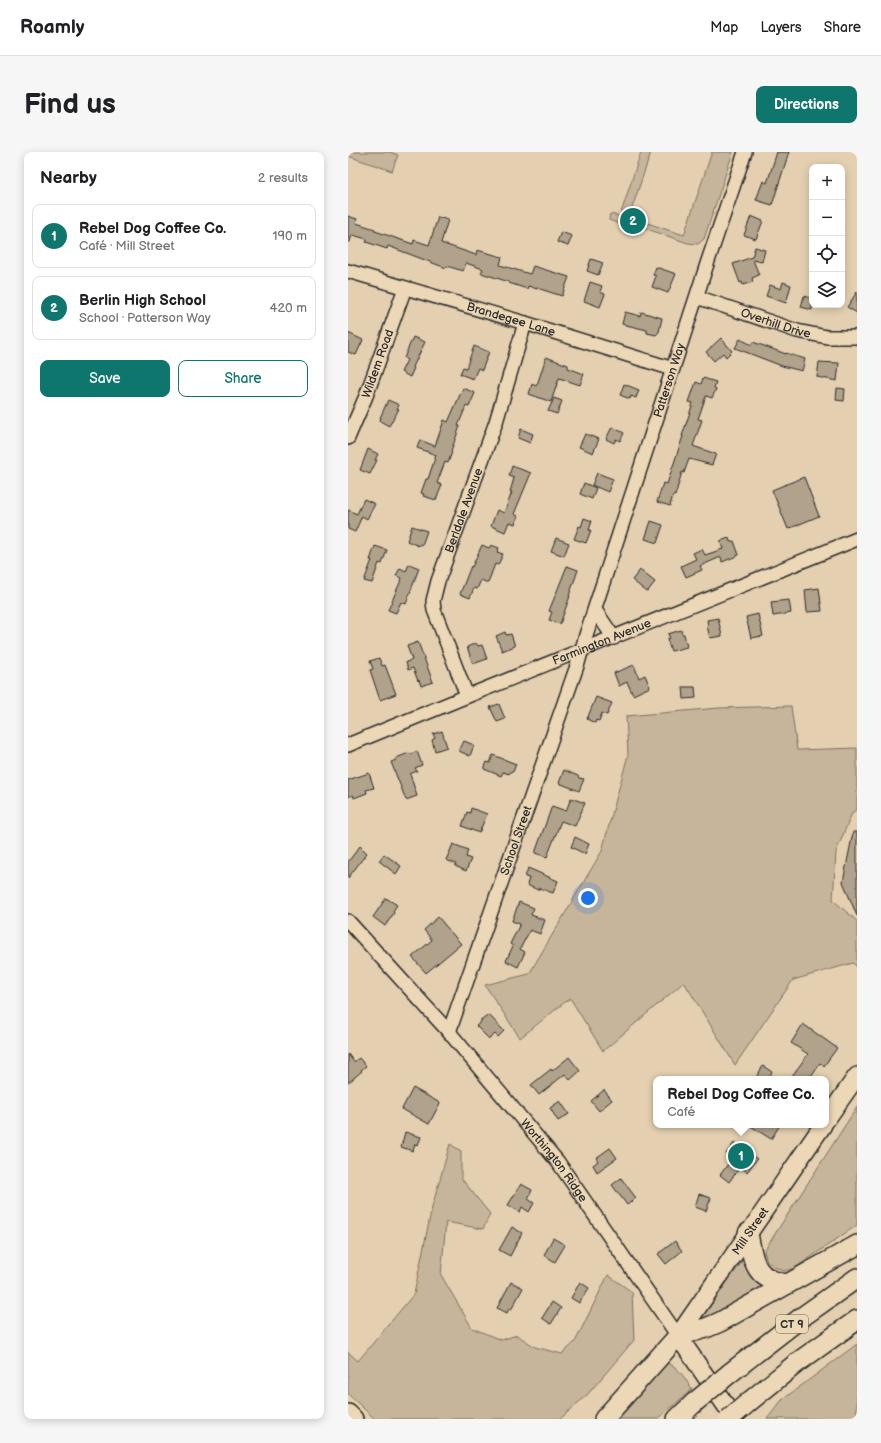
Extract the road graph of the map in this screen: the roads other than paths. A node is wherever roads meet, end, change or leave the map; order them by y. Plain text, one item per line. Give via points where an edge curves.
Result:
1 (745, 152) edge
2 (348, 271) edge
3 (405, 288) junction
4 (697, 297) junction
5 (525, 323) junction
6 (857, 337) edge
7 (673, 369) junction
8 (348, 438) edge
9 (857, 539) edge
10 (595, 610) junction
11 (614, 638) junction
12 (582, 649) junction
13 (467, 696) junction
14 (348, 745) edge
15 (348, 921) edge
16 (449, 1032) junction
17 (857, 1076) edge
18 (829, 1116) edge
19 (821, 1128) edge
20 (748, 1233) junction
21 (857, 1245) edge
22 (857, 1278) edge
23 (787, 1284) junction
24 (857, 1320) edge
25 (678, 1336) junction
26 (348, 1414) edge
27 (353, 1419) edge
28 (604, 1419) edge
29 (677, 1419) edge
30 (729, 1419) edge
31 (735, 1419) edge

1 - 4 street, Patterson Way
2 - 3 street, Brandegee Lane
3 - 5 street, Brandegee Lane
3 - 8 street, Wildem Road
4 - 6 street, Overhill Drive via 797,331 827,337
4 - 7 street, Patterson Way
5 - 7 street, Brandegee Lane
5 - 13 street, Berldale Avenue via 496,422 433,601 437,619
7 - 10 street, Patterson Way
9 - 11 street, Farmington Avenue
10 - 11 street
10 - 12 street, Patterson Way
11 - 12 street, Farmington Avenue
12 - 13 street, Farmington Avenue
12 - 16 street, School Street
13 - 14 street, Farmington Avenue
15 - 16 street, Worthington Ridge
16 - 25 street, Worthington Ridge via 558,1162
17 - 18 main road
19 - 20 main road, Mill Street
20 - 23 highway via 753,1258 759,1271 771,1281
20 - 25 main road, Mill Street
21 - 23 highway
22 - 29 highway, CT 9, bridge via 791,1325
23 - 25 highway via 720,1322
24 - 30 highway, bridge via 798,1362
25 - 28 highway
25 - 31 main road, Worthington Ridge
26 - 27 highway

